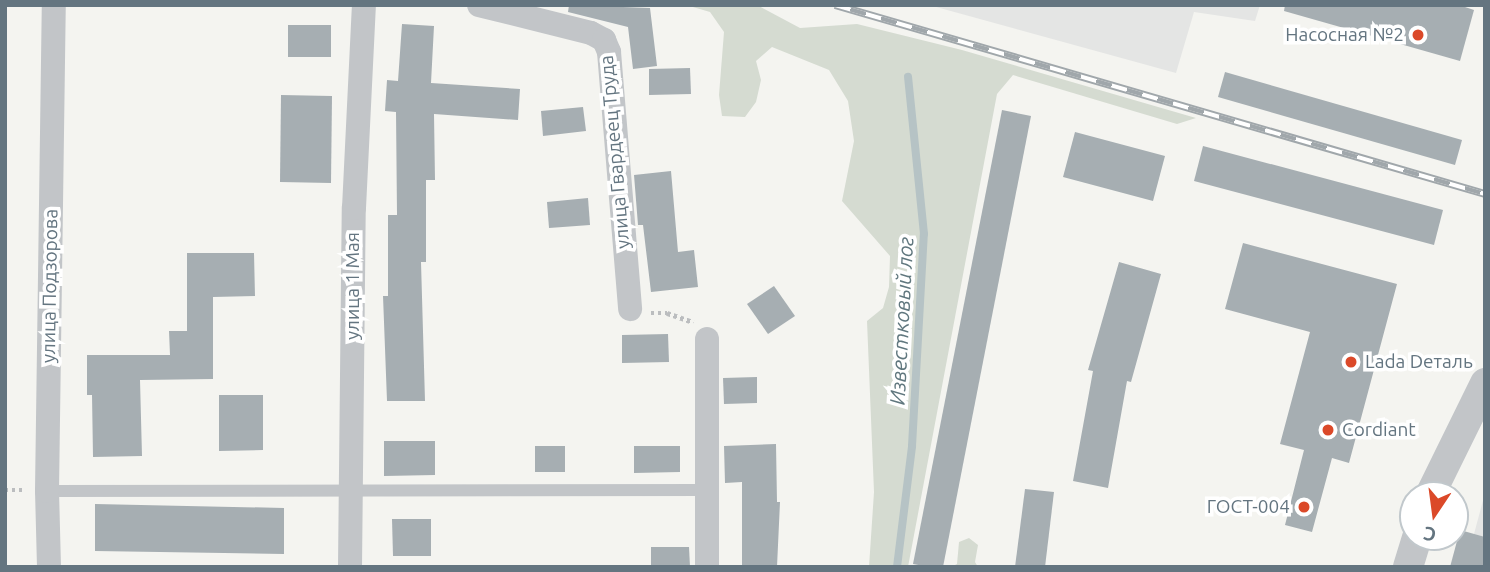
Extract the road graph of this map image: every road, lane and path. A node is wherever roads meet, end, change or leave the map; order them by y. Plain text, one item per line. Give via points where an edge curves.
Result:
1 (54, 5) edge
2 (364, 5) edge
3 (480, 5) edge
4 (630, 309) joint
5 (707, 339) joint
6 (1485, 383) edge
7 (1437, 481) edge
8 (707, 490) junction
9 (47, 491) junction
10 (351, 491) junction
11 (49, 567) edge
12 (350, 567) edge
13 (707, 567) edge

1 - 9 street, улица Подзорова
2 - 10 street, улица 1 Мая via 354,208
3 - 4 street, улица Гвардеец Труда via 604,40 609,52
4 - 5 path via 667,313 692,322
5 - 8 street
6 - 7 street
8 - 10 lane
8 - 13 street
9 - 10 lane
9 - 11 street, улица Подзорова
10 - 12 street, улица 1 Мая

